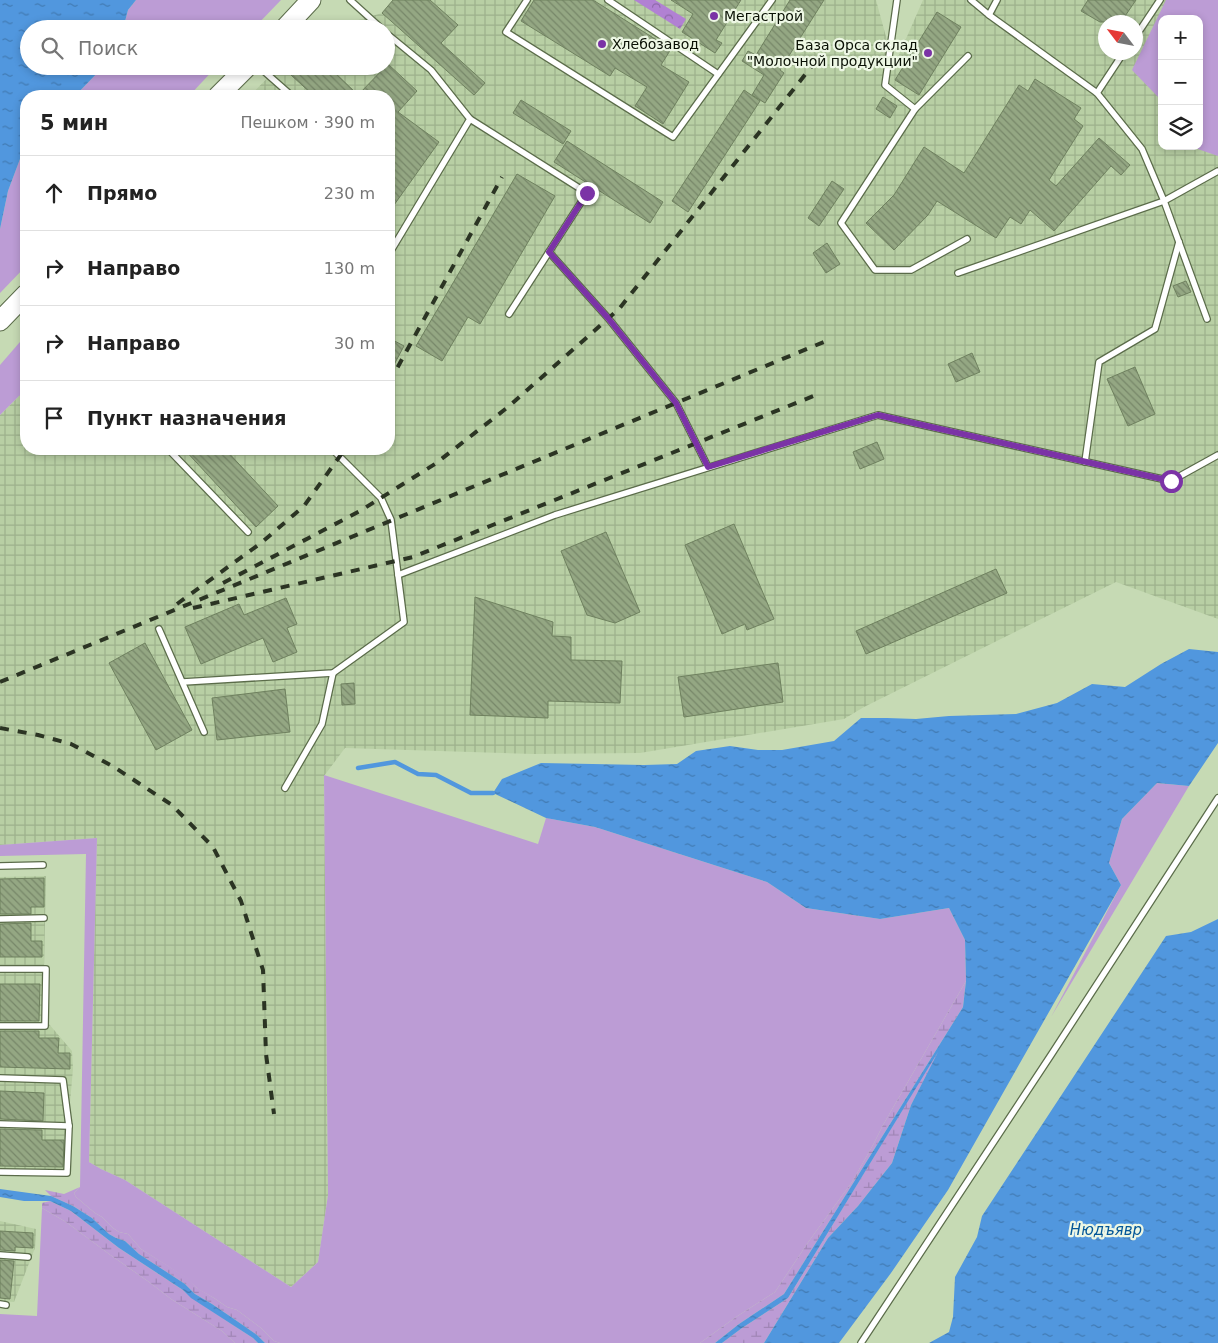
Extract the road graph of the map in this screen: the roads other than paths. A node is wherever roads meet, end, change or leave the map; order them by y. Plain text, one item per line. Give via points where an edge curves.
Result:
1 (311, 0) edge
2 (350, 0) edge
3 (527, 0) edge
4 (608, 0) edge
5 (772, 0) edge
6 (896, 0) edge
7 (971, 0) edge
8 (997, 0) edge
9 (1160, 0) edge
10 (989, 14) junction
11 (292, 20) edge
12 (372, 20) edge
13 (1143, 26) edge
14 (395, 40) edge
15 (968, 56) dead end
16 (1119, 60) edge
17 (718, 74) junction
18 (239, 75) edge
19 (268, 75) edge
20 (224, 90) edge
21 (285, 90) edge
22 (1097, 93) junction
23 (915, 108) junction
24 (470, 119) junction
25 (1218, 171) edge
26 (1164, 201) junction
27 (967, 239) dead end
28 (1179, 242) junction
29 (395, 244) edge
30 (549, 252) junction
31 (958, 273) dead end
32 (20, 300) edge
33 (510, 314) dead end
34 (1207, 319) dead end
35 (0, 321) edge
36 (174, 455) edge
37 (338, 455) edge
38 (1218, 455) edge
39 (1086, 462) junction
40 (708, 467) junction
41 (248, 532) dead end
42 (398, 575) junction
43 (159, 629) dead end
44 (333, 673) junction
45 (183, 682) junction
46 (204, 732) dead end
47 (285, 788) dead end
48 (1218, 798) edge
49 (0, 866) edge
50 (43, 866) dead end
51 (44, 918) dead end
52 (0, 919) edge
53 (0, 970) edge
54 (0, 1026) edge
55 (0, 1078) edge
56 (0, 1124) edge
57 (69, 1126) junction
58 (0, 1172) edge
59 (0, 1256) edge
60 (28, 1257) dead end
61 (861, 1343) edge

1 - 11 main road
2 - 12 lane
3 - 17 lane via 506,32 673,137
4 - 17 lane
5 - 17 lane
6 - 23 lane via 885,86
7 - 10 lane
8 - 10 lane
9 - 13 lane
10 - 22 lane
14 - 24 lane via 431,70
15 - 23 lane
16 - 22 lane
18 - 20 main road
19 - 21 lane
22 - 26 lane via 1142,149
23 - 27 lane via 841,223 874,270 911,270
24 - 29 lane
24 - 30 lane via 587,193
25 - 26 lane
26 - 28 lane
26 - 31 lane
28 - 34 lane
28 - 39 lane via 1155,329 1099,362
30 - 33 lane
30 - 40 lane via 608,318 676,403
32 - 35 main road
36 - 41 lane
37 - 42 lane via 381,498 391,520
38 - 39 lane via 1171,481
39 - 40 lane via 878,415
40 - 42 lane via 555,515
42 - 44 lane via 404,622
43 - 45 lane
44 - 45 lane
44 - 47 lane via 322,724
45 - 46 lane
48 - 61 lane
49 - 50 lane
51 - 52 lane
53 - 54 lane via 46,969 45,1026
55 - 57 lane via 63,1080
56 - 57 lane
57 - 58 lane via 67,1173
59 - 60 lane

